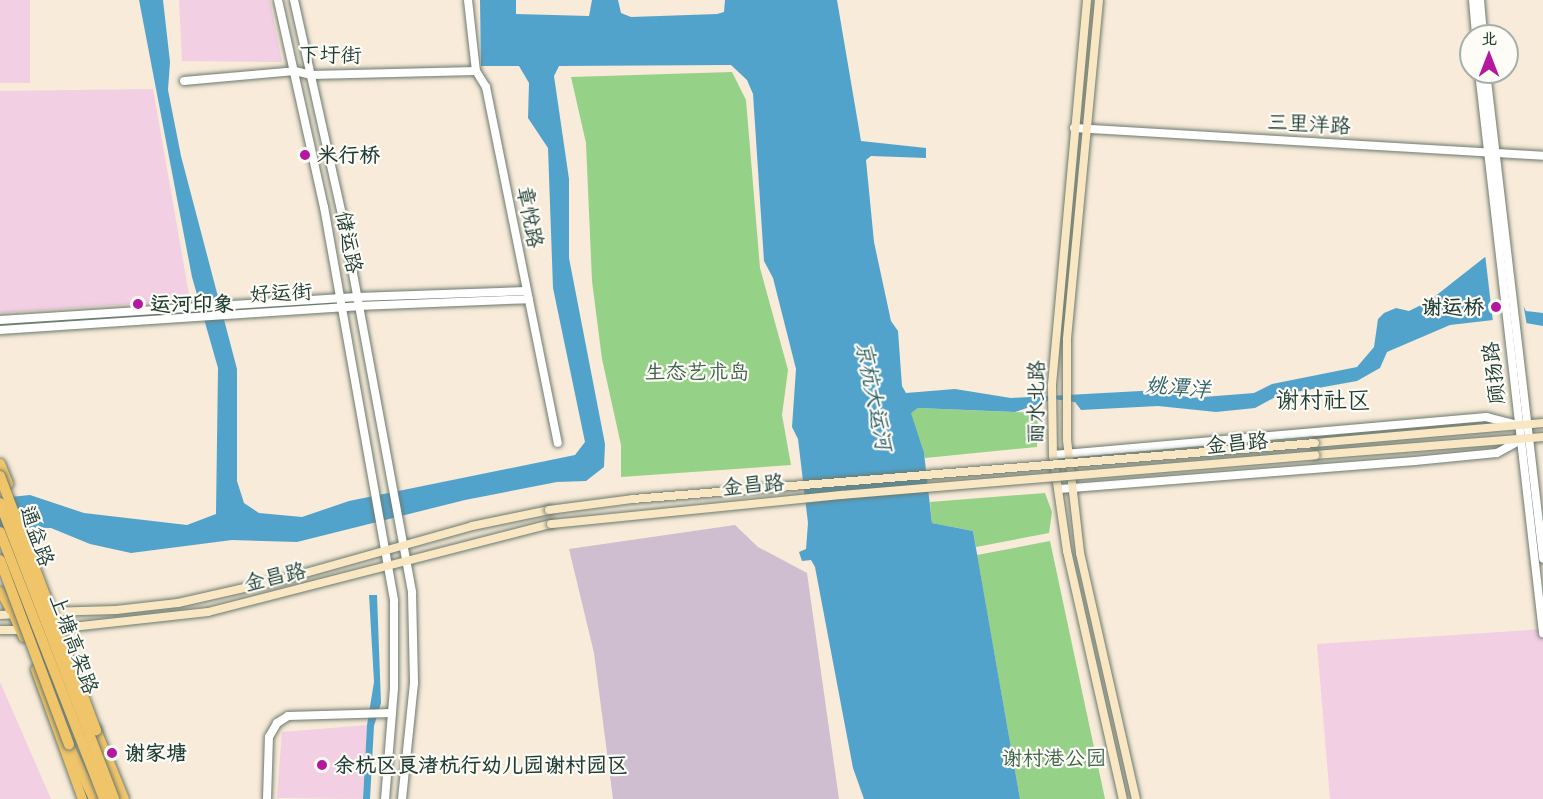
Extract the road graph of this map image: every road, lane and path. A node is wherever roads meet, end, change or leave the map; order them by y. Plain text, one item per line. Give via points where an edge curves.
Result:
1 (279, 0) edge
2 (294, 0) edge
3 (468, 0) edge
4 (1087, 0) edge
5 (1098, 0) edge
6 (1473, 0) edge
7 (1480, 0) edge
8 (1478, 18) junction
9 (1477, 24) edge
10 (1480, 24) edge
11 (476, 71) junction
12 (295, 72) junction
13 (311, 75) junction
14 (183, 81) dead end
15 (1480, 84) edge
16 (1488, 84) edge
17 (1074, 128) junction
18 (1087, 129) junction
19 (1488, 153) junction
20 (1498, 153) junction
21 (1543, 156) edge
22 (528, 295) junction
23 (357, 297) junction
24 (341, 299) junction
25 (358, 306) junction
26 (343, 308) junction
27 (0, 320) edge
28 (0, 330) edge
29 (1543, 423) edge
30 (1528, 424) junction
31 (1518, 425) junction
32 (1543, 437) edge
33 (1530, 439) junction
34 (1520, 440) junction
35 (558, 443) dead end
36 (1069, 453) junction
37 (1053, 454) junction
38 (0, 463) edge
39 (0, 476) edge
40 (1071, 487) junction
41 (1059, 489) junction
42 (4, 495) edge
43 (21, 531) junction
44 (0, 532) edge
45 (403, 545) junction
46 (0, 550) edge
47 (386, 550) junction
48 (1543, 559) edge
49 (0, 560) edge
50 (405, 562) junction
51 (389, 568) junction
52 (0, 591) edge
53 (56, 611) junction
54 (46, 612) junction
55 (0, 615) edge
56 (13, 615) junction
57 (62, 628) junction
58 (52, 629) junction
59 (0, 630) edge
60 (21, 630) junction
61 (1543, 633) edge
62 (392, 713) junction
63 (82, 799) edge
64 (94, 799) edge
65 (104, 799) edge
66 (114, 799) edge
67 (125, 799) edge
68 (267, 799) edge
69 (385, 799) edge
70 (402, 799) edge
71 (1123, 799) edge
72 (1136, 799) edge

1 - 12 street, 储运路
2 - 13 street, 储运路
3 - 11 street, 章悦路
4 - 17 main road, 丽水北路
5 - 18 main road, 丽水北路
6 - 8 street
7 - 8 street
8 - 9 street
8 - 10 street
11 - 13 street, 下圩街
11 - 22 street, 章悦路 via 486,87
12 - 13 street, 下圩街
12 - 14 street, 下圩街
12 - 24 street, 储运路
13 - 23 street, 储运路
15 - 19 street, 顾扬路
16 - 20 street, 顾扬路
17 - 18 street, 三里洋路
17 - 37 main road, 丽水北路 via 1052,385
18 - 19 street, 三里洋路
18 - 36 main road, 丽水北路 via 1067,339
19 - 20 street, 三里洋路
19 - 31 street, 顾扬路
20 - 21 street, 三里洋路
20 - 30 street, 顾扬路
22 - 23 street, 好运街
22 - 25 street, 好运街
22 - 35 street, 章悦路
23 - 24 street, 好运街
23 - 25 street, 储运路
24 - 26 street, 储运路
24 - 27 street, 好运街
25 - 26 street, 好运街
25 - 45 street, 储运路
26 - 28 street, 好运街
26 - 47 street, 储运路
29 - 30 main road, 金昌路
30 - 31 main road, 金昌路
30 - 33 street, 顾扬路
31 - 34 street, 顾扬路
31 - 36 street, 金昌路 via 1486,417
31 - 45 main road, 金昌路, bridge via 657,497 549,510
32 - 33 main road, 金昌路
33 - 34 main road, 金昌路
33 - 48 street, 顾扬路
34 - 40 street, 金昌路 via 1497,453
34 - 50 main road, 金昌路, bridge via 782,500 551,524
34 - 61 street, 顾扬路
36 - 37 street, 金昌路
36 - 40 main road, 丽水北路
37 - 41 main road, 丽水北路
38 - 42 main road
39 - 67 highway, bridge
40 - 41 street, 金昌路
40 - 72 main road, 丽水北路 via 1080,553
41 - 71 main road, 丽水北路 via 1067,551
42 - 43 main road
42 - 66 highway, 上塘高架路, bridge
43 - 53 main road
43 - 54 main road, 通益路
44 - 65 highway, 上塘高架路, bridge
45 - 47 main road, 金昌路
45 - 50 street, 储运路
46 - 56 main road, 通益路 via 9,574
47 - 51 street, 储运路
47 - 53 main road, 金昌路 via 178,603
49 - 64 highway, bridge via 69,745
50 - 51 main road, 金昌路
50 - 70 street, 储运路 via 416,639
51 - 57 main road, 金昌路 via 208,612
51 - 62 street, 储运路 via 394,601
52 - 56 main road
53 - 54 main road, 金昌路
53 - 57 main road
54 - 56 main road, 金昌路
54 - 58 main road, 通益路
55 - 56 main road, 金昌路
56 - 60 main road, 通益路
57 - 58 main road, 金昌路
57 - 67 main road
58 - 60 main road, 金昌路
58 - 66 main road, 通益路
59 - 60 main road, 金昌路
60 - 63 main road, 通益路
62 - 68 street via 288,716 277,723 269,737
62 - 69 street, 储运路

